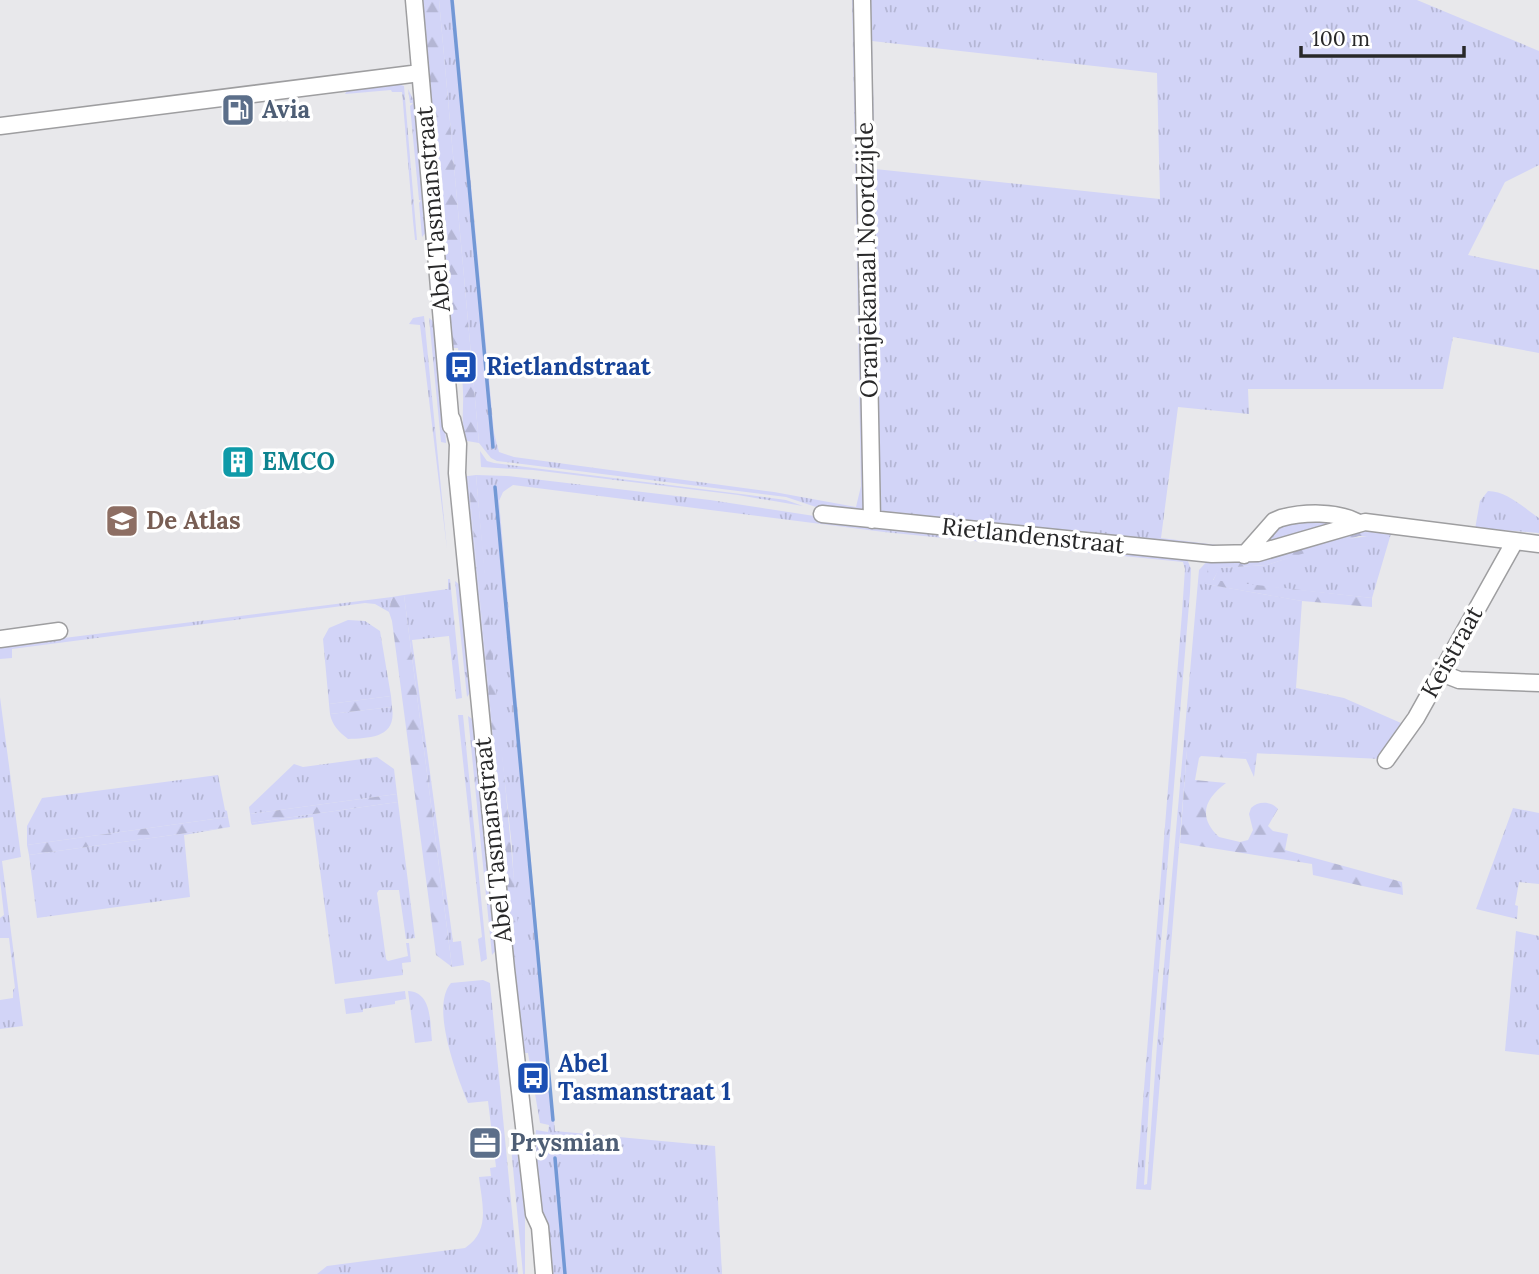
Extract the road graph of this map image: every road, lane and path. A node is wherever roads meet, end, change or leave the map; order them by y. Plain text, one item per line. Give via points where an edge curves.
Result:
1 (414, 0) edge
2 (862, 0) edge
3 (420, 74) junction
4 (0, 126) edge
5 (822, 514) dead end
6 (872, 520) junction
7 (1357, 522) junction
8 (1515, 541) junction
9 (1539, 544) edge
10 (1244, 555) junction
11 (59, 631) dead end
12 (0, 639) edge
13 (1441, 673) junction
14 (1539, 683) edge
15 (1386, 760) dead end
16 (534, 1214) junction
17 (533, 1274) edge
18 (544, 1274) edge

1 - 3 street, Abel Tasmanstraat
2 - 6 street, Oranjekanaal Noordzijde
3 - 4 street
3 - 16 street, Abel Tasmanstraat
5 - 6 street, Rietlandenstraat
6 - 10 street, Rietlandenstraat
7 - 8 street, Rietlandenstraat
7 - 10 street, Rietlandenstraat
7 - 10 street, Rietlandenstraat via 1326,514 1281,518
8 - 9 street, Rietlandenstraat
8 - 13 street, Keistraat
11 - 12 street
13 - 14 street via 1459,680
13 - 15 street, Keistraat
16 - 17 street, Abel Tasmanstraat via 530,1228
16 - 18 street, Abel Tasmanstraat via 540,1227

